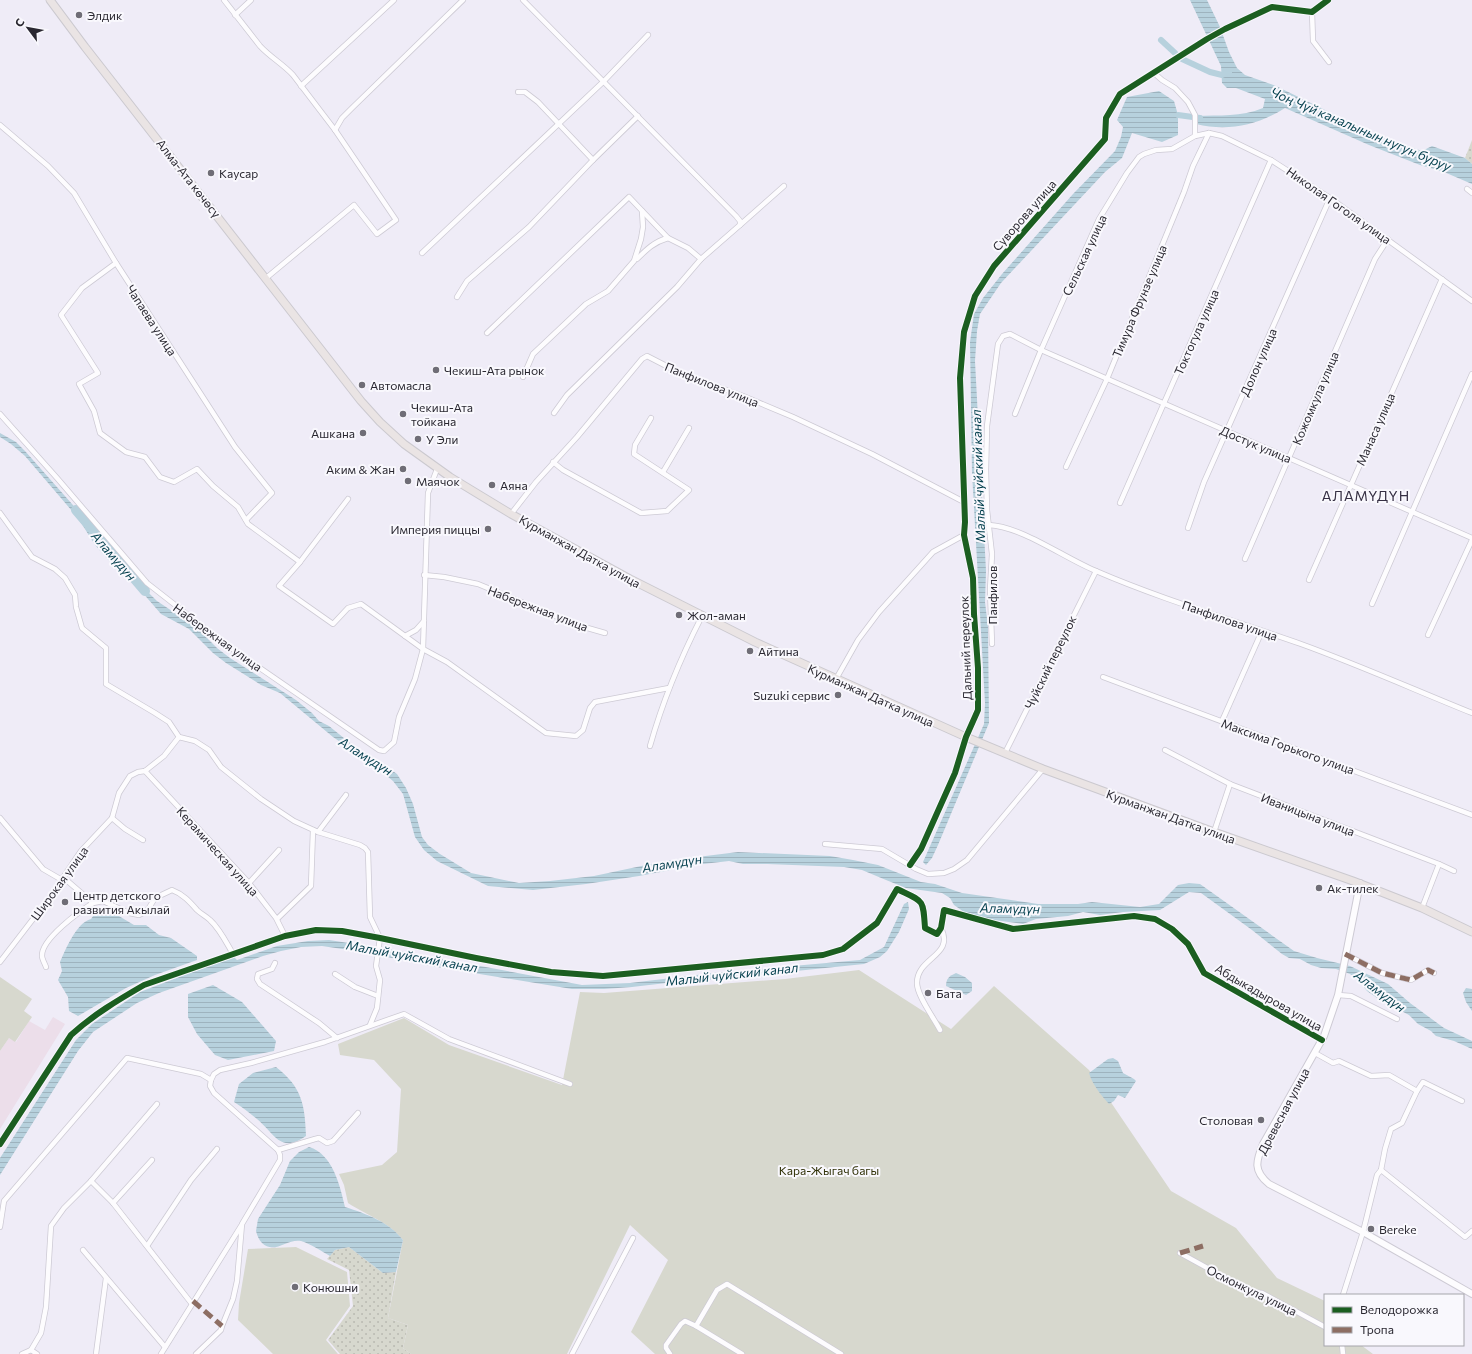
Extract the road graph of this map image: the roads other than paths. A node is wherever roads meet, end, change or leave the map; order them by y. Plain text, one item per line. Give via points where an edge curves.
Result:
1 (50, 0) edge
2 (224, 0) edge
3 (250, 0) edge
4 (394, 0) edge
5 (463, 0) edge
6 (523, 0) edge
7 (1273, 0) edge
8 (1328, 0) edge
9 (1272, 6) junction
10 (1312, 12) junction
11 (235, 15) junction
12 (648, 36) dead end
13 (1329, 62) dead end
14 (1154, 73) junction
15 (604, 81) junction
16 (301, 86) junction
17 (518, 92) dead end
18 (638, 116) junction
19 (559, 124) junction
20 (0, 125) edge
21 (335, 130) junction
22 (1209, 133) junction
23 (1194, 136) junction
24 (594, 160) junction
25 (1271, 160) junction
26 (784, 186) dead end
27 (1467, 189) dead end
28 (1472, 193) edge
29 (1330, 198) junction
30 (642, 211) junction
31 (740, 225) junction
32 (668, 238) junction
33 (1388, 239) junction
34 (422, 253) dead end
35 (701, 259) junction
36 (634, 261) junction
37 (116, 263) junction
38 (266, 279) junction
39 (1442, 279) junction
40 (457, 297) dead end
41 (1472, 301) edge
42 (487, 333) dead end
43 (1041, 350) junction
44 (327, 357) joint
45 (1472, 374) edge
46 (524, 377) dead end
47 (1107, 379) junction
48 (1165, 404) junction
49 (554, 413) dead end
50 (0, 414) edge
51 (1015, 414) dead end
52 (651, 418) dead end
53 (987, 426) joint
54 (689, 428) dead end
55 (1227, 432) junction
56 (1289, 458) junction
57 (553, 462) junction
58 (1066, 467) dead end
59 (437, 469) junction
60 (663, 472) junction
61 (1351, 484) junction
62 (348, 499) dead end
63 (964, 502) junction
64 (1120, 504) dead end
65 (1413, 511) junction
66 (0, 513) edge
67 (511, 514) junction
68 (246, 520) junction
69 (989, 525) junction
70 (1188, 528) dead end
71 (964, 535) junction
72 (1472, 539) edge
73 (1245, 559) dead end
74 (300, 562) junction
75 (1096, 571) junction
76 (424, 575) junction
77 (1309, 580) dead end
78 (1372, 604) dead end
79 (702, 616) junction
80 (424, 621) junction
81 (1262, 631) junction
82 (605, 633) dead end
83 (1428, 634) dead end
84 (405, 636) junction
85 (992, 644) dead end
86 (423, 649) junction
87 (1103, 677) dead end
88 (836, 680) junction
89 (669, 688) junction
90 (1472, 713) edge
91 (1222, 721) junction
92 (179, 737) junction
93 (966, 737) junction
94 (650, 746) dead end
95 (1165, 750) dead end
96 (1005, 753) junction
97 (1043, 769) junction
98 (145, 771) junction
99 (1230, 784) junction
100 (346, 795) dead end
101 (1472, 815) edge
102 (0, 818) edge
103 (112, 818) junction
104 (313, 830) junction
105 (318, 832) junction
106 (1214, 832) junction
107 (143, 840) dead end
108 (825, 844) dead end
109 (279, 850) dead end
110 (1439, 864) junction
111 (910, 865) junction
112 (1454, 871) dead end
113 (63, 879) junction
114 (249, 883) junction
115 (1360, 883) junction
116 (93, 903) junction
117 (1422, 908) junction
118 (277, 919) junction
119 (941, 928) junction
120 (1472, 932) edge
121 (285, 936) junction
122 (380, 938) junction
123 (233, 954) junction
124 (1345, 956) junction
125 (0, 962) edge
126 (275, 962) dead end
127 (46, 967) dead end
128 (1434, 973) dead end
129 (335, 974) dead end
130 (1338, 995) junction
131 (378, 996) junction
132 (1397, 1019) dead end
133 (370, 1025) junction
134 (940, 1030) dead end
135 (337, 1038) junction
136 (1322, 1040) junction
137 (1315, 1053) junction
138 (211, 1080) junction
139 (570, 1084) dead end
140 (1417, 1091) junction
141 (1462, 1101) dead end
142 (157, 1104) dead end
143 (358, 1113) dead end
144 (0, 1144) edge
145 (217, 1149) dead end
146 (278, 1150) junction
147 (152, 1160) dead end
148 (1382, 1170) junction
149 (91, 1181) junction
150 (113, 1203) junction
151 (242, 1224) junction
152 (0, 1228) edge
153 (1472, 1231) edge
154 (1363, 1232) junction
155 (633, 1238) dead end
156 (147, 1246) junction
157 (83, 1250) dead end
158 (1180, 1253) dead end
159 (106, 1278) junction
160 (1343, 1294) edge
161 (1472, 1294) edge
162 (192, 1304) junction
163 (696, 1326) junction
164 (1324, 1326) edge
165 (165, 1347) junction
166 (31, 1350) junction
167 (22, 1354) edge
168 (36, 1354) edge
169 (96, 1354) edge
170 (160, 1354) edge
171 (196, 1354) edge
172 (572, 1354) edge
173 (670, 1354) edge
174 (742, 1354) edge
175 (842, 1354) edge

1 - 38 main road, Алма-Ата көчөсү
2 - 11 street
3 - 11 street
4 - 16 street
5 - 21 street via 342,118
6 - 15 street
7 - 9 street
8 - 10 street
9 - 10 street
9 - 14 street, Суворова улица via 1225,29
10 - 13 street via 1312,41
11 - 16 street via 265,52 287,68
12 - 15 street
14 - 23 street via 1175,88 1188,102 1195,115
14 - 63 street, Суворова улица via 1120,94 1106,118 1105,140 994,266 975,296 964,332 960,378
15 - 18 street
15 - 19 street
16 - 21 street
17 - 19 street via 530,95
18 - 24 street
18 - 31 street via 736,216
19 - 24 street
19 - 34 street
20 - 37 street, Чапаева улица via 74,192
21 - 38 street via 396,220 377,234 354,206
22 - 23 street, Николая Гоголя улица
22 - 25 street, Николая Гоголя улица via 1222,136
22 - 47 street, Тимура Фрунзе улица via 1193,166
23 - 43 street, Сельская улица via 1172,149 1144,154 1134,163 1099,220
24 - 40 street via 529,227 467,281
25 - 29 street, Николая Гоголя улица
25 - 48 street, Токтогула улица
26 - 31 street
27 - 28 street
29 - 33 street, Николая Гоголя улица
29 - 55 street, Долон улица
30 - 32 street
30 - 36 street via 643,227
30 - 42 street via 629,197
31 - 35 street
32 - 35 street via 688,248
32 - 36 street via 649,246
33 - 39 street, Николая Гоголя улица
33 - 56 street, Кожомкула улица via 1375,259
35 - 49 street via 677,287 567,395
36 - 46 street via 608,291 586,304 534,354
37 - 68 street, Чапаева улица via 235,447 272,493
37 - 68 street via 82,288 61,315 98,373 79,384 94,411 100,433 126,452 145,457 160,477 174,482 197,469 238,507
38 - 44 main road, Алма-Ата көчөсү
39 - 41 street, Николая Гоголя улица
39 - 61 street, Манаса улица
43 - 47 street, Достук улица
43 - 51 street, Сельская улица
43 - 53 street, Достук улица via 1010,334 1003,336 998,344
44 - 59 main road, Курманжан Датка улица via 380,422
45 - 65 street
47 - 48 street, Достук улица
47 - 58 street, Тимура Фрунзе улица
48 - 55 street, Достук улица
48 - 64 street, Токтогула улица
50 - 86 street, Набережная улица via 147,583 225,644 379,750 384,751 394,742 399,717 415,679
52 - 60 street via 635,445 634,454
53 - 69 street, Панфилов
54 - 60 street
55 - 56 street, Достук улица
55 - 70 street, Долон улица via 1204,482
56 - 61 street, Достук улица
56 - 73 street, Кожомкула улица
57 - 60 street via 641,513 667,511 689,490
57 - 63 street, Панфилова улица via 646,356 680,373 743,396 872,454
57 - 67 street, Панфилова улица
59 - 67 main road, Курманжан Датка улица
59 - 76 street, Набережная улица via 428,493
61 - 65 street, Достук улица
61 - 77 street, Манаса улица
62 - 74 street
63 - 71 street, Суворова улица
65 - 72 street, Достук улица
65 - 78 street
66 - 92 street via 32,557 55,569 65,578 75,595 82,628 106,648 106,684 169,722
67 - 79 main road, Курманжан Датка улица
68 - 74 street
69 - 75 street, Панфилова улица via 1020,533
69 - 85 street, Панфилов via 992,554
71 - 88 street via 933,552 879,612 858,640
71 - 93 street, Дальний переулок via 973,578 978,668 978,710
72 - 83 street
74 - 84 street via 279,586 333,624 348,608 361,604
75 - 81 street, Панфилова улица
75 - 96 street, Чуйский переулок
76 - 80 street, Набережная улица
76 - 82 street, Набережная улица via 478,584 577,625
79 - 88 main road, Курманжан Датка улица
79 - 89 street
80 - 84 street via 416,630
80 - 86 street, Набережная улица
81 - 90 street, Панфилова улица
81 - 91 street
84 - 86 street
86 - 89 street via 447,662 546,733 576,736 583,730 590,708 595,702
87 - 91 street, Максима Горького улица
88 - 93 main road, Курманжан Датка улица
89 - 94 street
91 - 101 street, Максима Горького улица
92 - 98 street, Широкая улица via 164,756
92 - 104 street via 195,741 209,750 221,767 261,799
93 - 96 main road, Курманжан Датка улица
93 - 111 street, Дальний переулок via 952,780 921,849
95 - 99 street, Иваницына улица
96 - 97 main road, Курманжан Датка улица
97 - 106 main road, Курманжан Датка улица
97 - 111 street via 967,860 944,873 928,874
98 - 103 street, Широкая улица via 130,776 119,793
98 - 114 street, Керамическая улица
99 - 106 street
99 - 110 street, Иваницына улица
100 - 105 street
102 - 113 street via 43,869
103 - 107 street
103 - 113 street, Широкая улица via 81,851
104 - 105 street
104 - 118 street via 312,886
105 - 122 street via 360,845 368,852 370,917
106 - 115 main road, Курманжан Датка улица
108 - 111 street via 882,849
109 - 114 street
110 - 112 street, Иваницына улица
110 - 117 street
113 - 116 street
113 - 125 street, Широкая улица
114 - 118 street, Керамическая улица
115 - 117 main road, Курманжан Датка улица
115 - 124 street, Древесная улица
116 - 123 street via 103,901 139,915 147,911 156,898 172,890 210,920 223,935
116 - 127 street via 73,916 44,947 42,956
117 - 120 main road, Курманжан Датка улица
118 - 121 street, Керамическая улица
119 - 122 street via 937,934 924,928 923,906 919,899 897,889 877,922 843,949 824,955 603,976 551,972
119 - 134 street via 944,936 943,948 924,964 918,974 917,984
119 - 136 street, Абдыкадырова улица via 944,910 1013,929 1134,916 1155,919 1172,929 1188,944 1204,973
121 - 122 street via 316,930 342,931
121 - 123 street
122 - 131 street via 376,966 380,980
123 - 144 street via 144,985 84,1023 71,1035
124 - 128 street via 1382,973 1410,980 1428,970
124 - 130 street, Древесная улица
126 - 135 street via 272,970 258,974 260,984 307,1014
129 - 131 street via 355,987
130 - 132 street via 1351,996
130 - 136 street, Древесная улица
131 - 133 street via 377,1008
133 - 135 street
133 - 139 street via 404,1014 449,1039
135 - 138 street via 220,1070
136 - 137 street, Древесная улица
137 - 140 street via 1333,1063 1339,1061 1372,1076 1389,1075
137 - 154 street, Древесная улица via 1263,1144 1258,1157 1258,1167 1261,1177 1269,1184
138 - 146 street via 210,1086 214,1093
138 - 152 street via 201,1074 127,1058 4,1201
140 - 141 street via 1423,1082
140 - 148 street via 1402,1123 1391,1129 1384,1149
142 - 149 street
143 - 146 street via 333,1141 328,1143 319,1138
145 - 156 street via 191,1180
146 - 151 street via 280,1160
147 - 150 street
148 - 153 street via 1466,1237
148 - 154 street via 1378,1176
149 - 150 street
149 - 166 street via 64,1208 51,1226 46,1307 41,1333
150 - 156 street
151 - 162 street
151 - 171 street via 233,1299 221,1330
154 - 160 street
154 - 161 street, Древесная улица
155 - 172 street
156 - 162 street
157 - 159 street
158 - 164 street, Осмонкула улица via 1251,1292 1262,1293
159 - 165 street
159 - 169 street
162 - 165 street
163 - 173 street via 685,1322 681,1324 666,1347
163 - 174 street
163 - 175 street via 717,1290 727,1284
165 - 170 street
166 - 167 street
166 - 168 street

